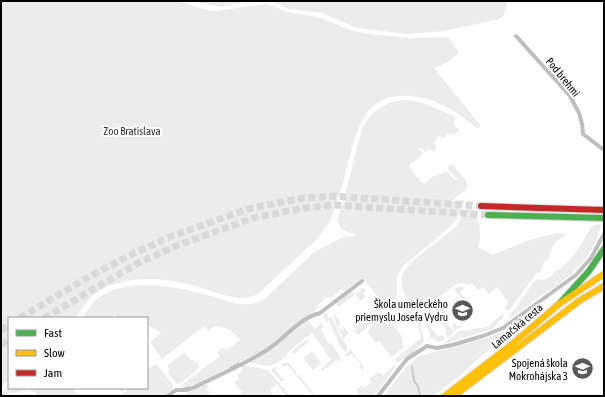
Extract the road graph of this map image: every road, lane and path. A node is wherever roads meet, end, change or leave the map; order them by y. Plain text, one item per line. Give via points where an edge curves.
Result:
1 (516, 36) dead end
2 (604, 150) edge
3 (481, 206) tunnel mouth
4 (601, 209) edge
5 (488, 215) tunnel mouth
6 (604, 218) edge
7 (604, 234) edge
8 (604, 249) edge
9 (604, 274) edge
10 (362, 281) dead end
11 (604, 286) edge
12 (559, 304) junction
13 (168, 396) edge
14 (378, 396) edge
15 (445, 396) edge
16 (454, 396) edge

1 - 2 street, Pod brehmi via 570,96 579,113 583,134
3 - 4 main road
5 - 6 main road
7 - 14 street via 591,258 576,275 503,328 452,345 437,348 427,346 407,359
8 - 12 main road via 586,276
9 - 12 main road, Lamačská cesta
10 - 13 street via 267,350 196,387 176,390
11 - 16 main road, Lamačská cesta via 579,301
12 - 15 main road, Lamačská cesta

